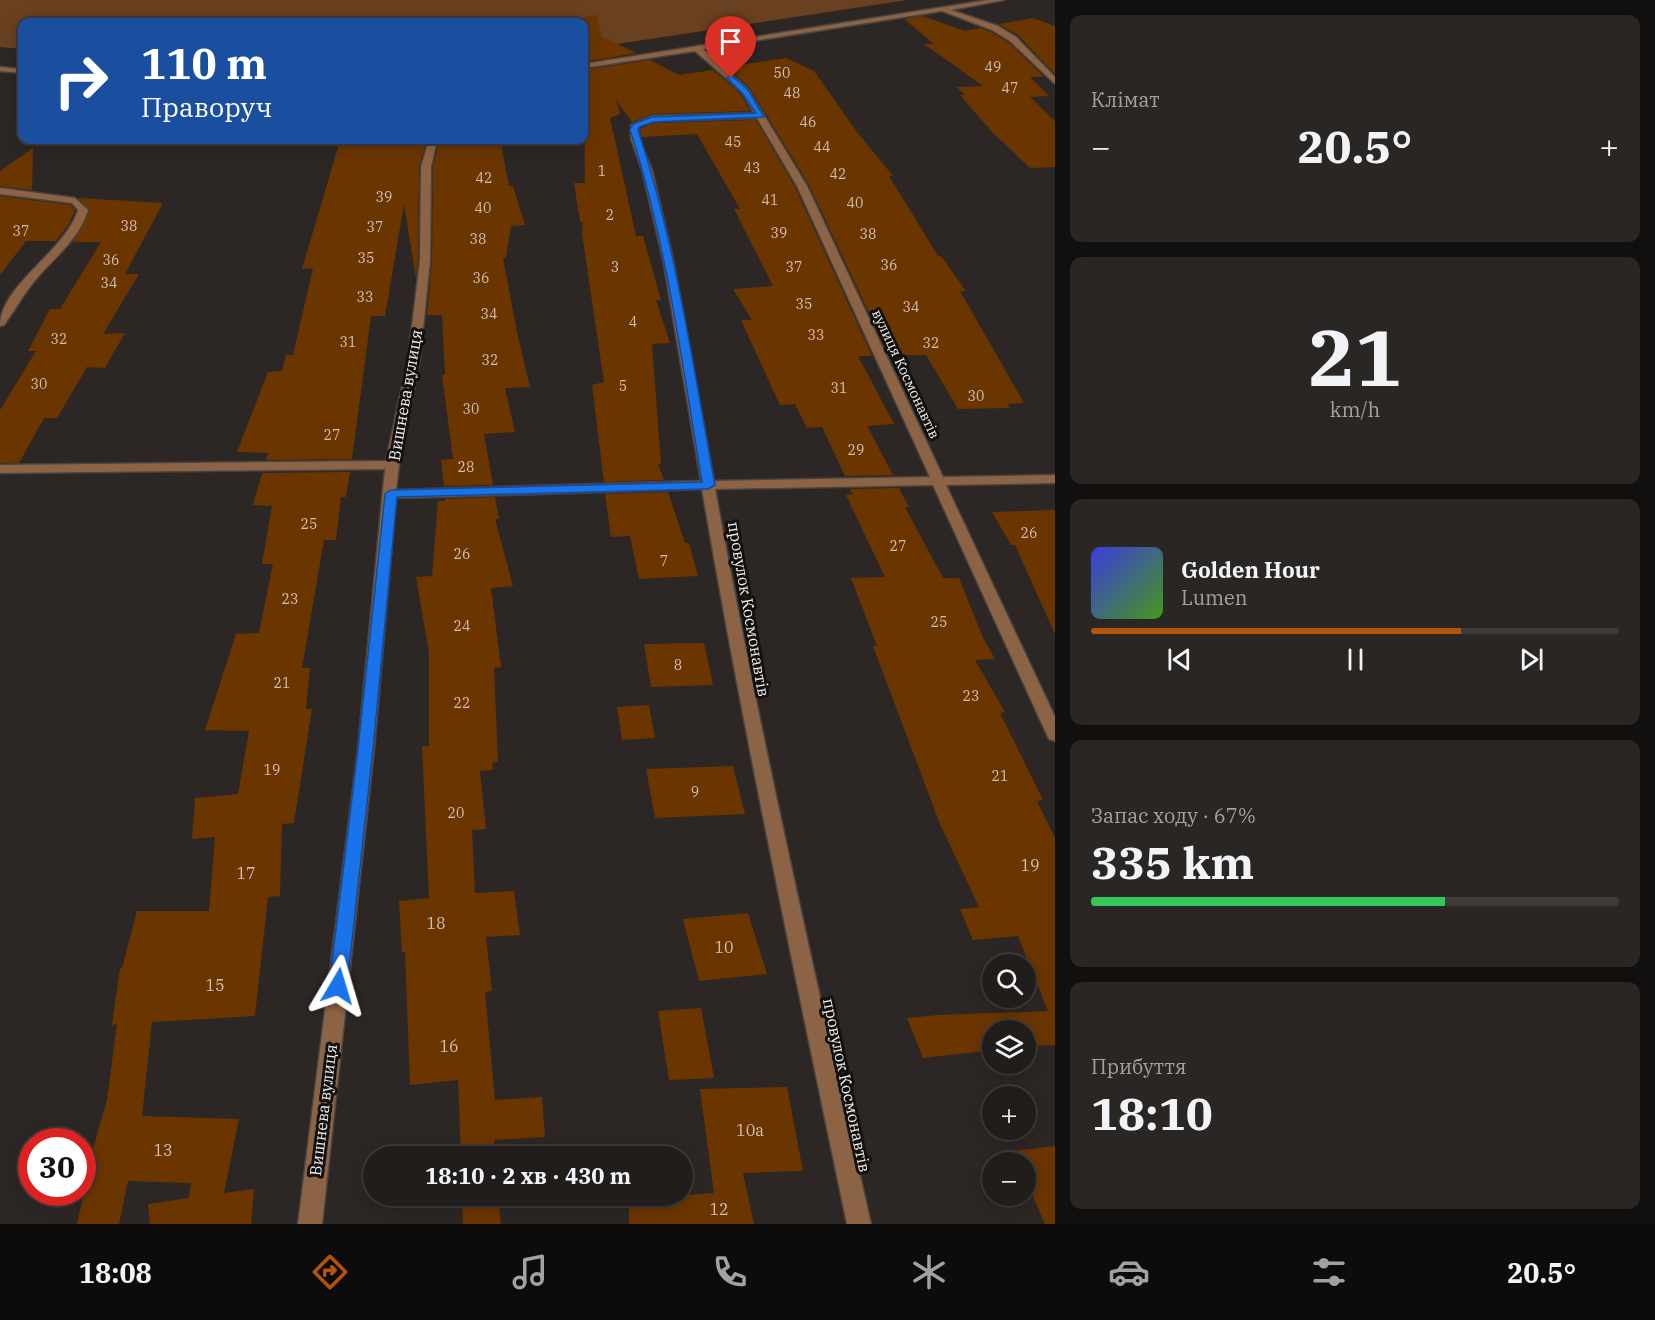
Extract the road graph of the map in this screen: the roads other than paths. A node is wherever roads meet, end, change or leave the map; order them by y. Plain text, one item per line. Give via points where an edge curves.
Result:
1 (1001, 0) edge
2 (942, 9) junction
3 (697, 48) junction
4 (588, 65) edge
5 (0, 69) edge
6 (18, 71) edge
7 (1055, 82) edge
8 (761, 115) junction
9 (432, 144) edge
10 (0, 191) edge
11 (0, 323) edge
12 (392, 465) junction
13 (0, 469) edge
14 (1055, 479) edge
15 (938, 481) junction
16 (708, 485) junction
17 (391, 494) junction
18 (1055, 735) edge
19 (310, 1224) edge
20 (859, 1224) edge

1 - 2 street
2 - 3 street
2 - 7 street via 995,28 1013,39
3 - 4 street
3 - 8 street, вулиця Космонавтів via 745,91
5 - 6 street
8 - 15 street, вулиця Космонавтів via 802,186
8 - 16 street, провулок Космонавтів via 652,119 635,125 634,130 668,259
9 - 12 street, Вишнева вулиця via 426,167 425,260 414,359
10 - 11 street via 75,201 83,210 80,223 67,242 32,277
12 - 13 street
12 - 17 street, Вишнева вулиця
14 - 15 street
15 - 16 street
15 - 18 street, вулиця Космонавтів
16 - 17 street
16 - 20 street, провулок Космонавтів via 775,839
17 - 19 street, Вишнева вулиця via 366,749

